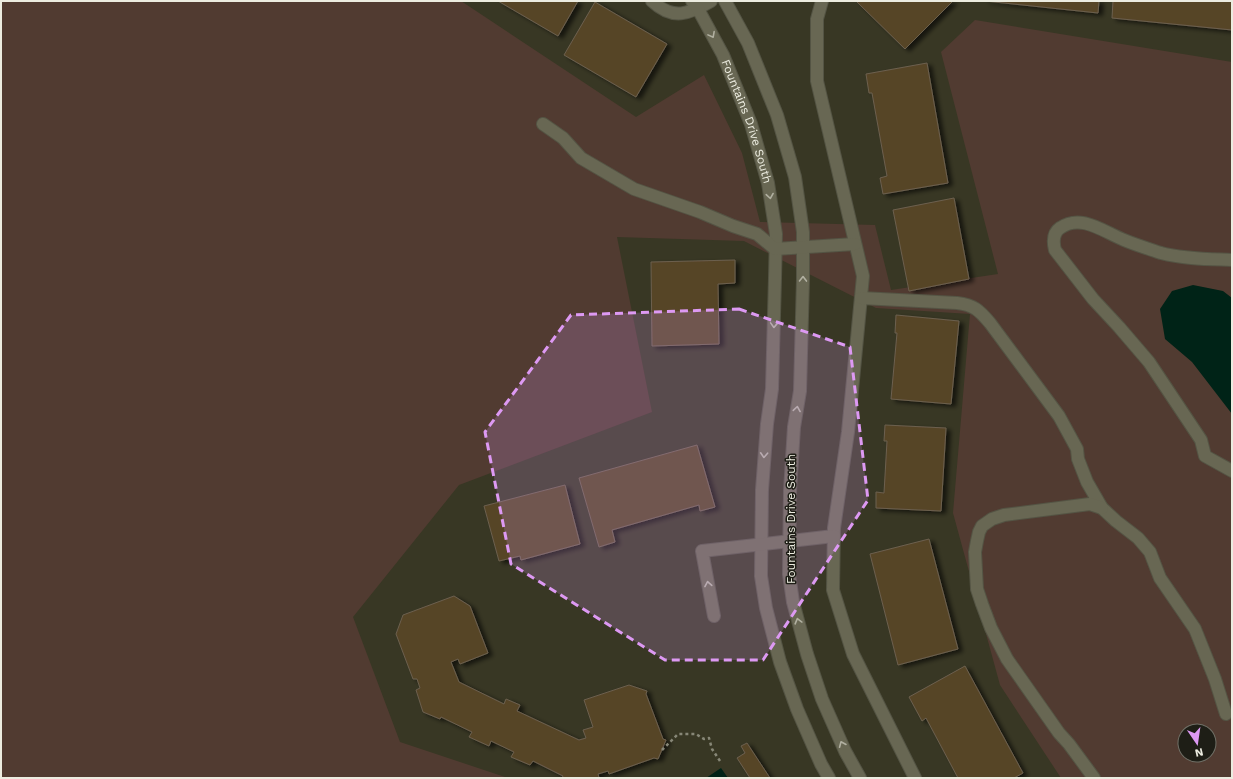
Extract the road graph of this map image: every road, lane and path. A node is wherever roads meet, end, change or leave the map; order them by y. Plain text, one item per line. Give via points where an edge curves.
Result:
1 (652, 1) edge
2 (711, 1) edge
3 (725, 1) edge
4 (822, 1) edge
5 (695, 5) edge
6 (543, 124) dead end
7 (855, 244) junction
8 (803, 248) junction
9 (776, 249) junction
10 (1232, 260) edge
11 (861, 298) junction
12 (1232, 471) edge
13 (1102, 508) junction
14 (834, 536) junction
15 (789, 542) junction
16 (761, 545) junction
17 (714, 616) dead end
18 (1226, 714) dead end
19 (662, 750) dead end
20 (720, 761) dead end
21 (829, 778) edge
22 (860, 778) edge
23 (915, 778) edge
24 (1094, 778) edge

1 - 5 street via 666,12 676,14
2 - 5 street
3 - 8 street, Fountains Drive South via 748,43 777,115 795,177
4 - 7 street via 817,19 817,81
5 -> 9 street, Fountains Drive South via 723,55 751,124 768,183
6 - 9 street via 563,138 581,158 634,189 757,234
7 - 8 street
7 - 11 street via 863,276
8 - 9 street
15 -> 8 street, Fountains Drive South via 792,451 800,391
9 -> 16 street, Fountains Drive South via 772,389 764,449
10 - 12 street via 1163,253 1082,222 1062,227 1054,236 1054,250 1149,362 1201,440 1205,456
11 - 13 street via 957,302 975,307 990,323 1059,416 1077,449 1087,482
11 - 14 street via 848,432
13 - 18 street via 1138,538 1150,552 1160,578 1195,629
13 - 24 street via 1090,504 1069,506 992,519 982,526 975,552 982,604 1007,659
14 - 15 street
14 - 23 street via 833,590 853,654
15 - 16 street
22 -> 15 street, Fountains Drive South via 825,705 807,654 793,602 789,574
17 -> 16 street via 702,551
16 - 21 street, Fountains Drive South via 761,576 766,608 780,662 797,709
19 - 20 path via 678,734 696,734 704,739 709,738 712,749

